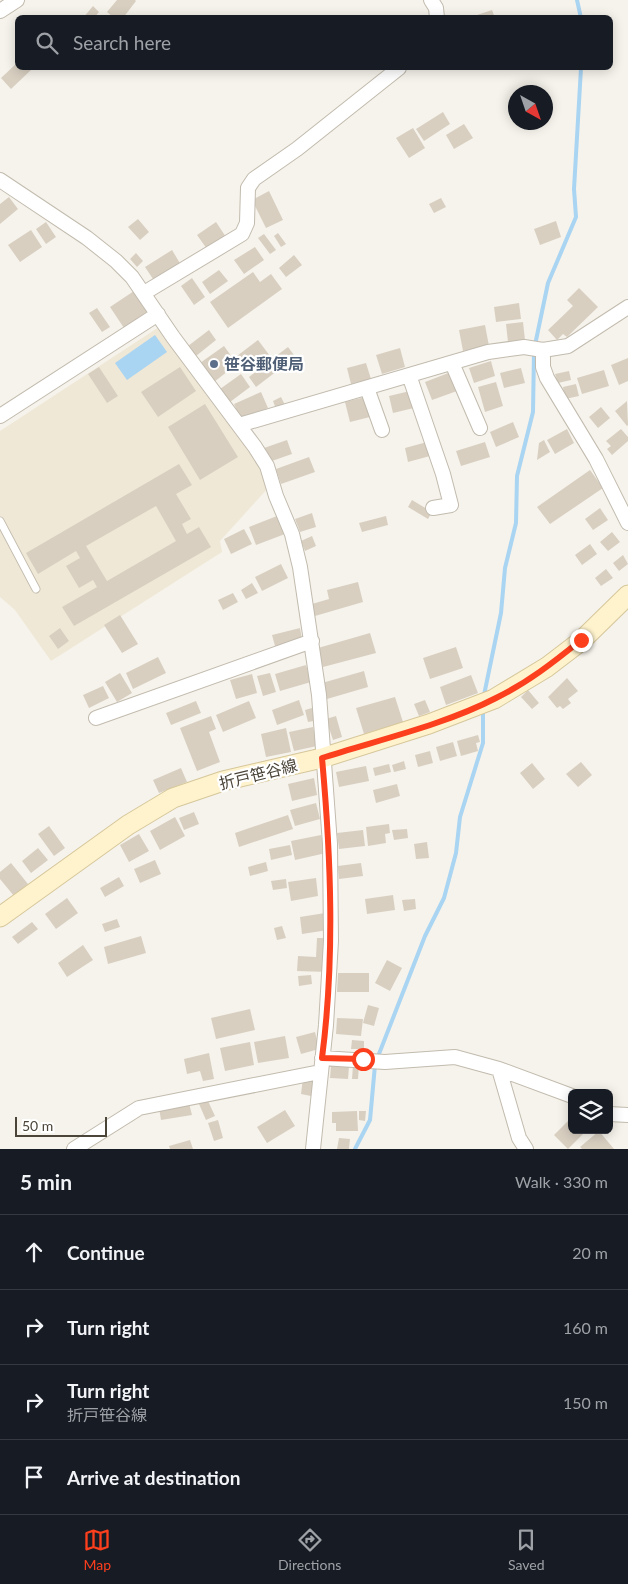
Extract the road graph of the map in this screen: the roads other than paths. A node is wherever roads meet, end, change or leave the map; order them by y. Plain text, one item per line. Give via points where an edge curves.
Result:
1 (17, 0) edge
2 (431, 0) edge
3 (0, 11) edge
4 (437, 15) edge
5 (396, 70) edge
6 (0, 180) edge
7 (144, 293) junction
8 (628, 308) edge
9 (158, 314) junction
10 (543, 350) junction
11 (452, 363) junction
12 (409, 376) junction
13 (367, 388) junction
14 (0, 416) edge
15 (239, 425) junction
16 (480, 428) dead end
17 (382, 430) dead end
18 (433, 508) dead end
19 (0, 521) edge
20 (628, 523) edge
21 (36, 589) dead end
22 (628, 595) edge
23 (312, 641) junction
24 (96, 718) dead end
25 (322, 758) junction
26 (0, 917) edge
27 (322, 1058) junction
28 (499, 1069) junction
29 (320, 1072) junction
30 (568, 1095) edge
31 (613, 1114) edge
32 (628, 1115) edge
33 (74, 1149) edge
34 (313, 1149) edge
35 (526, 1149) edge

1 - 3 street
2 - 4 street
5 - 7 street via 254,179 248,188 247,224 242,234
6 - 7 street via 87,238 116,261
7 - 9 street
8 - 10 street via 568,346
9 - 14 street
9 - 15 street
10 - 11 street via 524,346
10 - 20 street via 542,367 546,378 596,459
11 - 12 street
11 - 16 street
12 - 13 street
12 - 18 street via 443,474 450,505
13 - 15 street
13 - 17 street
15 - 23 street via 267,466 292,534
19 - 21 lane
22 - 25 main road, 折戸笹谷線 via 547,668 494,700
23 - 24 street
23 - 25 street
25 - 26 main road, 折戸笹谷線 via 223,781 173,798 128,825
25 - 27 street via 330,844 331,941
27 - 28 street via 385,1062 455,1057
27 - 29 street
28 - 30 street
28 - 35 street via 519,1138
29 - 33 street via 139,1108
29 - 34 street
31 - 32 street

